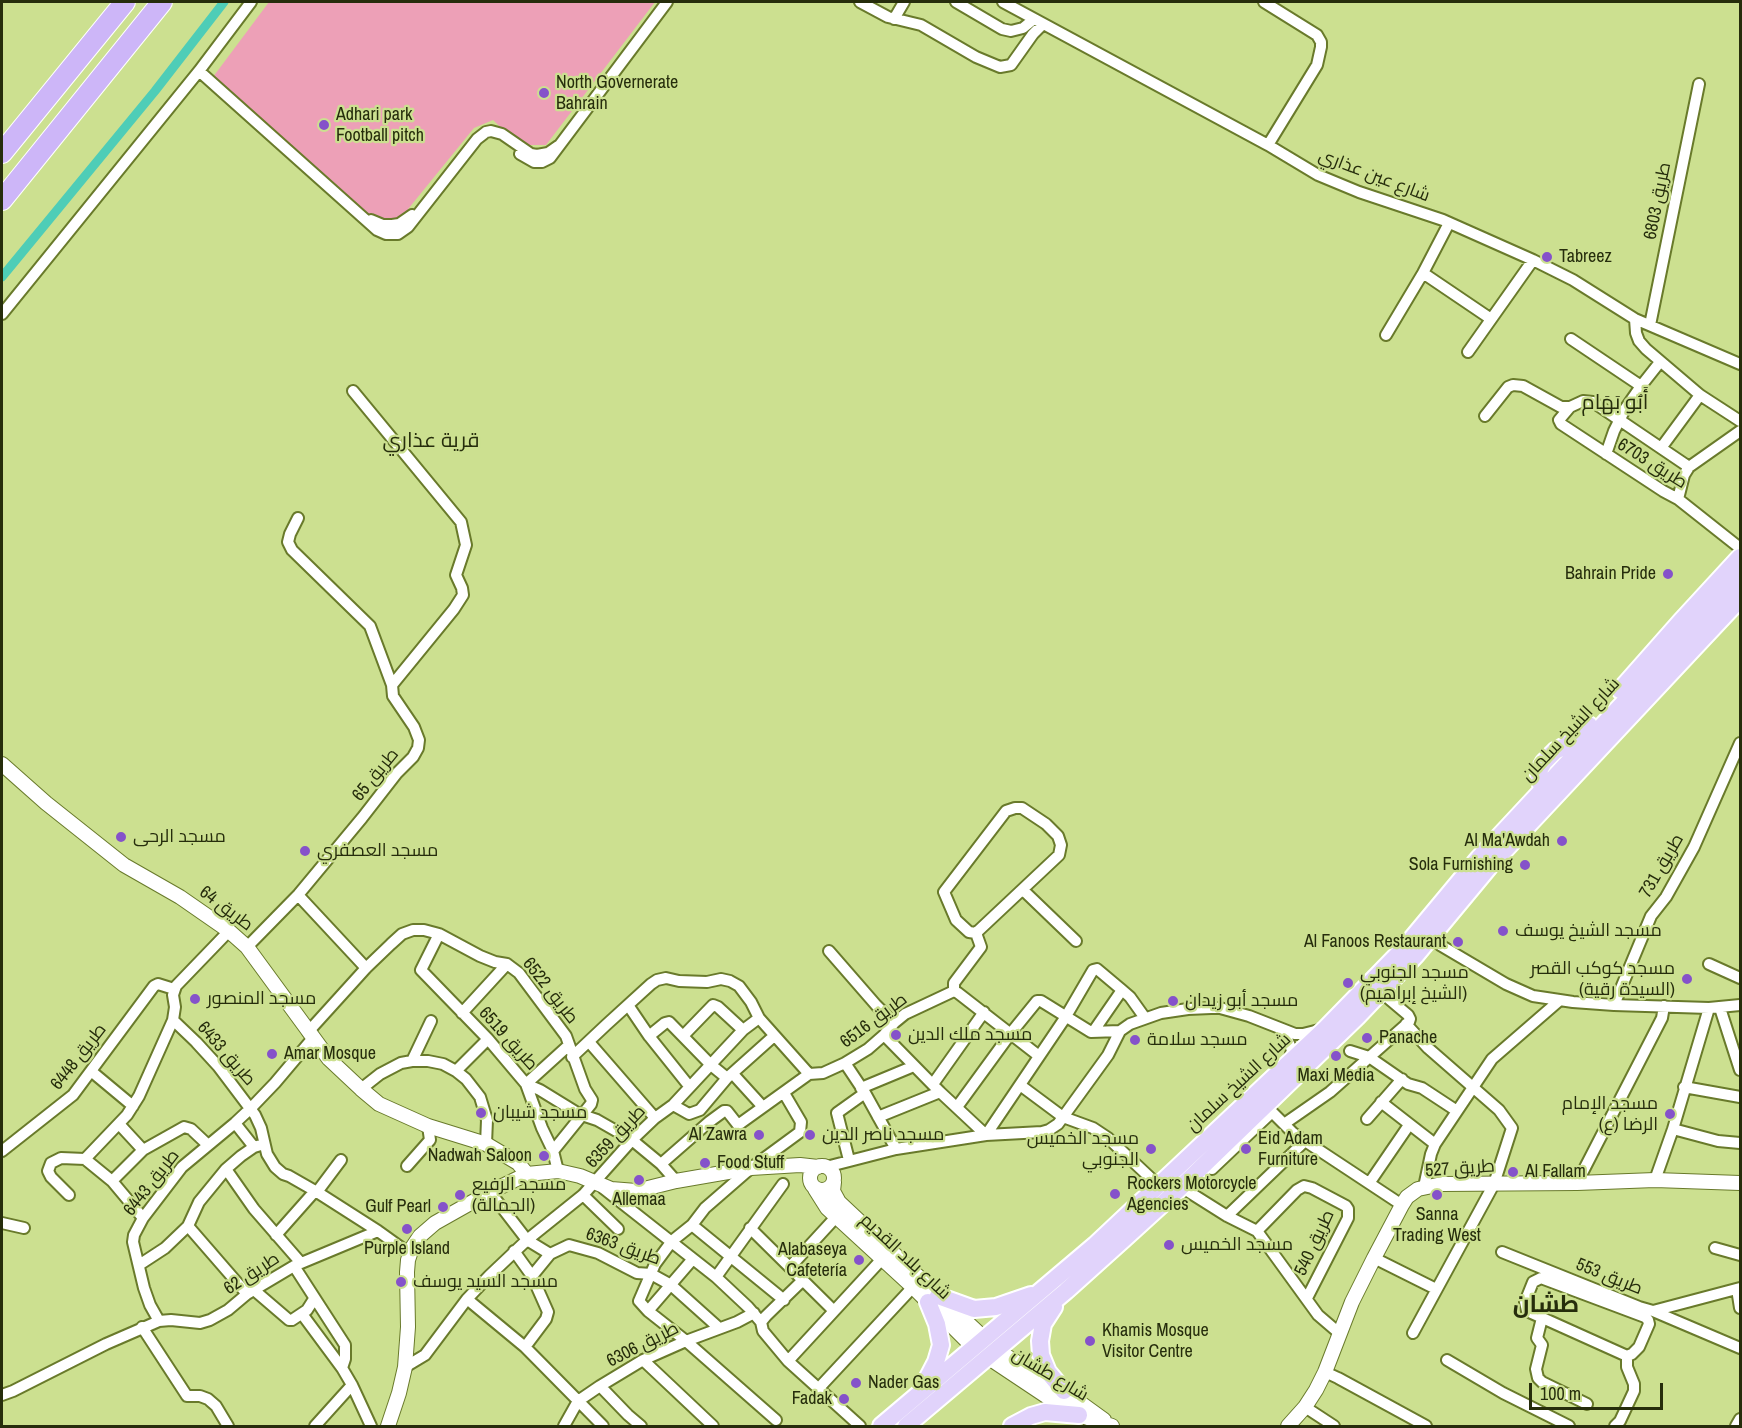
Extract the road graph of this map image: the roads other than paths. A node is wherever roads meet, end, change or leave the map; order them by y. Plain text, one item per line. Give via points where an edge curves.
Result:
1 (125, 2) edge
2 (162, 2) edge
3 (251, 2) edge
4 (667, 2) edge
5 (860, 2) edge
6 (903, 2) edge
7 (956, 2) edge
8 (1003, 2) edge
9 (1264, 2) edge
10 (894, 19) junction
11 (1038, 21) junction
12 (199, 71) junction
13 (1699, 84) dead end
14 (1268, 145) junction
15 (2, 153) edge
16 (2, 200) edge
17 (1449, 223) junction
18 (1533, 260) junction
19 (1423, 273) junction
20 (2, 314) edge
21 (1491, 319) junction
22 (1635, 319) junction
23 (1650, 325) junction
24 (1386, 335) dead end
25 (1571, 339) dead end
26 (1468, 352) dead end
27 (1660, 362) junction
28 (1740, 364) edge
29 (1641, 386) junction
30 (353, 391) dead end
31 (1700, 394) junction
32 (1570, 407) junction
33 (1485, 416) dead end
34 (1619, 420) junction
35 (1740, 421) edge
36 (1740, 431) edge
37 (1661, 448) junction
38 (1606, 454) junction
39 (1689, 467) junction
40 (1678, 499) junction
41 (298, 518) dead end
42 (1740, 548) edge
43 (1740, 557) edge
44 (1740, 578) edge
45 (1740, 599) edge
46 (392, 685) junction
47 (1740, 743) edge
48 (2, 765) edge
49 (1567, 784) junction
50 (1542, 789) junction
51 (1023, 890) junction
52 (298, 895) junction
53 (229, 932) junction
54 (976, 933) junction
55 (439, 934) junction
56 (1076, 941) dead end
57 (1440, 945) junction
58 (247, 947) junction
59 (829, 951) dead end
60 (507, 964) junction
61 (1709, 964) dead end
62 (366, 968) junction
63 (1740, 978) edge
64 (174, 989) junction
65 (1122, 990) junction
66 (954, 992) junction
67 (1389, 999) junction
68 (1560, 1000) junction
69 (628, 1005) junction
70 (1614, 1005) junction
71 (1740, 1005) edge
72 (1664, 1006) junction
73 (1715, 1008) junction
74 (984, 1012) junction
75 (462, 1013) junction
76 (1065, 1017) junction
77 (1358, 1017) junction
78 (759, 1018) junction
79 (1145, 1018) junction
80 (173, 1020) junction
81 (431, 1021) dead end
82 (894, 1023) junction
83 (1406, 1024) junction
84 (1326, 1028) junction
85 (743, 1030) junction
86 (1283, 1030) junction
87 (1120, 1031) junction
88 (1093, 1032) junction
89 (1011, 1033) junction
90 (310, 1035) junction
91 (884, 1035) junction
92 (649, 1036) junction
93 (683, 1036) junction
94 (774, 1036) junction
95 (488, 1039) junction
96 (589, 1042) junction
97 (569, 1045) junction
98 (1350, 1051) dead end
99 (1039, 1056) junction
100 (1369, 1057) junction
101 (572, 1058) junction
102 (412, 1061) junction
103 (1289, 1062) junction
104 (845, 1063) junction
105 (711, 1065) junction
106 (914, 1066) junction
107 (1740, 1070) edge
108 (91, 1071) junction
109 (456, 1071) junction
110 (809, 1074) junction
111 (730, 1076) junction
112 (1402, 1079) junction
113 (526, 1084) junction
114 (1020, 1084) junction
115 (689, 1086) junction
116 (1473, 1086) junction
117 (1684, 1087) junction
118 (937, 1088) junction
119 (361, 1089) junction
120 (863, 1091) junction
121 (784, 1093) junction
122 (1740, 1097) edge
123 (1381, 1102) junction
124 (673, 1105) junction
125 (133, 1106) junction
126 (763, 1107) junction
127 (957, 1107) junction
128 (251, 1108) junction
129 (1269, 1109) junction
130 (700, 1110) junction
131 (1457, 1111) junction
132 (582, 1115) junction
133 (655, 1118) junction
134 (878, 1118) junction
135 (1367, 1119) dead end
136 (1060, 1120) junction
137 (709, 1122) junction
138 (235, 1123) junction
139 (119, 1124) junction
140 (1284, 1124) junction
141 (1409, 1125) junction
142 (428, 1126) junction
143 (1673, 1129) junction
144 (986, 1135) junction
145 (632, 1140) junction
146 (1305, 1141) junction
147 (1740, 1143) edge
148 (486, 1144) junction
149 (1435, 1144) junction
150 (208, 1145) junction
151 (259, 1146) junction
152 (896, 1149) junction
153 (143, 1150) junction
154 (2, 1151) edge
155 (553, 1151) junction
156 (85, 1159) junction
157 (341, 1160) dead end
158 (849, 1160) junction
159 (661, 1164) junction
160 (1429, 1165) junction
161 (407, 1166) dead end
162 (751, 1168) junction
163 (225, 1169) junction
164 (558, 1171) junction
165 (828, 1173) junction
166 (527, 1174) junction
167 (1655, 1180) junction
168 (112, 1181) junction
169 (676, 1181) junction
170 (1370, 1182) junction
171 (596, 1183) junction
172 (1577, 1183) junction
173 (1740, 1183) edge
174 (783, 1184) dead end
175 (1442, 1184) junction
176 (1494, 1184) junction
177 (812, 1185) junction
178 (1158, 1185) junction
179 (1181, 1187) junction
180 (1424, 1187) junction
181 (316, 1191) junction
182 (490, 1192) junction
183 (69, 1195) dead end
184 (584, 1196) junction
185 (1402, 1205) junction
186 (836, 1216) junction
187 (1227, 1216) junction
188 (143, 1218) junction
189 (2, 1223) edge
190 (692, 1225) junction
191 (188, 1226) junction
192 (24, 1228) dead end
193 (750, 1228) junction
194 (618, 1229) dead end
195 (378, 1231) junction
196 (1257, 1231) junction
197 (276, 1235) junction
198 (527, 1240) junction
199 (672, 1241) junction
200 (1715, 1248) dead end
201 (514, 1251) junction
202 (1502, 1252) dead end
203 (410, 1254) junction
204 (550, 1254) junction
205 (731, 1256) junction
206 (1740, 1256) edge
207 (1374, 1258) junction
208 (882, 1259) junction
209 (692, 1260) junction
210 (298, 1264) junction
211 (139, 1265) junction
212 (790, 1267) junction
213 (1542, 1267) junction
214 (651, 1274) junction
215 (532, 1276) junction
216 (716, 1277) junction
217 (1537, 1279) junction
218 (802, 1281) junction
219 (671, 1285) junction
220 (913, 1287) junction
221 (1436, 1289) junction
222 (1739, 1289) edge
223 (1043, 1290) junction
224 (1066, 1291) junction
225 (250, 1292) junction
226 (1307, 1298) junction
227 (314, 1299) junction
228 (467, 1299) junction
229 (933, 1299) junction
230 (784, 1300) junction
231 (1740, 1308) edge
232 (648, 1311) junction
233 (834, 1311) junction
234 (1653, 1311) junction
235 (302, 1314) junction
236 (758, 1318) junction
237 (1542, 1318) junction
238 (159, 1321) junction
239 (142, 1327) junction
240 (719, 1328) junction
241 (1339, 1332) junction
242 (1413, 1333) dead end
243 (686, 1341) junction
244 (525, 1347) junction
245 (1740, 1348) edge
246 (986, 1349) junction
247 (1627, 1356) junction
248 (643, 1360) junction
249 (1447, 1360) dead end
250 (788, 1361) junction
251 (405, 1367) junction
252 (342, 1368) junction
253 (1325, 1372) junction
254 (352, 1385) junction
255 (600, 1386) junction
256 (818, 1389) junction
257 (1064, 1391) junction
258 (2, 1395) edge
259 (918, 1395) junction
260 (578, 1401) junction
261 (1587, 1404) dead end
262 (1305, 1407) junction
263 (1079, 1415) junction
264 (1740, 1419) edge
265 (776, 1420) dead end
266 (1408, 1422) edge
267 (228, 1426) edge
268 (315, 1426) edge
269 (371, 1426) edge
270 (388, 1426) edge
271 (564, 1426) edge
272 (603, 1426) edge
273 (641, 1426) edge
274 (713, 1426) edge
275 (860, 1426) edge
276 (881, 1426) edge
277 (906, 1426) edge
278 (1012, 1426) edge
279 (1112, 1426) edge
280 (1288, 1426) edge
281 (1334, 1426) edge
282 (1426, 1426) edge
283 (1569, 1426) edge
284 (1616, 1426) edge
285 (1736, 1426) edge

1 - 15 highway
2 - 16 highway
3 - 12 street
4 - 12 street via 550,158 538,162 526,159 504,141 482,141 470,149 408,227 393,235 377,230
5 - 10 street
6 - 10 street
7 - 11 street via 1002,29 1011,31
8 - 11 street, شارع عين عذاري
9 - 14 street via 1317,35 1321,42 1317,65
10 - 11 street via 921,26 1000,67 1011,65
11 - 14 street, شارع عين عذاري
12 - 20 street
13 - 23 street, طريق 6803
14 - 17 street, شارع عين عذاري via 1336,184
17 - 18 street, شارع عين عذاري
17 - 19 street
18 - 21 street
18 - 22 street, شارع عين عذاري
19 - 21 street
19 - 24 street
21 - 26 street
22 - 23 street, شارع عين عذاري
22 - 27 street via 1639,341
23 - 28 street, شارع عين عذاري
25 - 29 street
27 - 29 street
27 - 31 street
29 - 34 street
30 - 46 street via 461,522 466,545 456,575 462,595
31 - 35 street
31 - 37 street
32 - 33 street via 1561,407 1518,384 1508,387
32 - 34 street via 1583,401 1593,402
32 - 38 street, طريق 6703 via 1560,423
34 - 37 street
34 - 38 street
36 - 39 street
37 - 39 street
38 - 40 street, طريق 6703
39 - 40 street
40 - 42 street, طريق 6703
41 - 46 street via 288,542 292,550 370,626
43 - 50 main road via 1587,727 1544,762 1539,776
44 - 50 main road, شارع الشيخ سلمان
45 - 49 main road, شارع الشيخ سلمان
46 - 52 street, طريق 65 via 393,696 414,727 418,748
47 - 70 street, طريق 731 via 1694,847 1651,916
48 - 53 street, طريق 64 via 124,865 180,897
49 - 57 main road via 1556,809 1490,880
49 - 77 main road, شارع الشيخ سلمان
50 - 84 main road, شارع الشيخ سلمان via 1404,948
51 - 54 street
51 - 54 street via 1059,855 1061,845 1046,824 1028,811 1015,808 1006,811 944,892 956,920
51 - 56 street
52 - 58 street, طريق 65
52 - 62 street
53 - 58 street, طريق 64
53 - 64 street
54 - 66 street via 981,946 954,983
55 - 60 street, طريق 6522 via 480,956
55 - 62 street, طريق 6443 via 413,930 402,934
55 - 75 street, طريق 6519 via 421,970
57 - 67 main road
57 - 68 street via 1506,984 1533,996
58 - 90 street, طريق 64
59 - 82 street
60 - 75 street
60 - 97 street, طريق 6522 via 519,973
61 - 63 street
62 - 90 street, طريق 6443
64 - 80 street, طريق 6433
64 - 108 street, طريق 6448 via 154,986
65 - 76 street via 1095,968
65 - 79 street
65 - 88 street
66 - 74 street
66 - 82 street, طريق 6516
67 - 77 main road
67 - 83 street via 1409,1017
68 - 70 street
68 - 116 street via 1492,1059
69 - 78 street via 657,980 721,979 739,986
69 - 92 street
69 - 96 street
70 - 72 street
71 - 73 street
72 - 73 street
72 - 172 street via 1662,1018
73 - 107 street
73 - 117 street
74 - 89 street
74 - 118 street
75 - 95 street, طريق 6519
76 - 88 street
76 - 89 street via 1037,1001
76 - 99 street
77 - 129 main road, شارع الشيخ سلمان
78 - 85 street, طريق 6359
78 - 94 street
79 - 86 street via 1188,1009 1220,1008
79 - 87 street
80 - 125 street
80 - 128 street, طريق 6433
81 - 102 street
82 - 91 street, طريق 6516
83 - 100 street
83 - 116 street
84 - 86 street via 1303,1034
84 - 103 main road, شارع الشيخ سلمان
85 - 93 street via 715,1005
85 - 105 street, طريق 6359
86 - 103 street via 1292,1050
87 - 88 street
87 - 136 street via 1108,1055
89 - 99 street
89 - 127 street
90 - 119 street, طريق 64
90 - 128 street, طريق 6443
91 - 104 street, طريق 6516
91 - 106 street
92 - 93 street via 669,1022
92 - 115 street
93 - 105 street
94 - 110 street
94 - 111 street
95 - 109 street
95 - 113 street, طريق 6519
96 - 101 street
96 - 133 street
97 - 101 street
97 - 113 street, طريق 6522
98 - 100 street
99 - 114 street
100 - 112 street
100 - 140 street via 1330,1092
101 - 132 street via 592,1100
102 - 109 street via 435,1063
102 - 119 street via 390,1068
103 - 178 main road, شارع الشيخ سلمان
104 - 110 street, طريق 6516
104 - 120 street
105 - 111 street
105 - 115 street, طريق 6359
106 - 118 street
106 - 120 street
108 - 125 street
108 - 154 street, طريق 6448 via 66,1102
109 - 148 street via 474,1087 484,1108
110 - 121 street, طريق 6516
111 - 126 street
111 - 130 street
112 - 123 street
112 - 131 street
113 - 132 street, طريق 6519
113 - 155 street
114 - 136 street
114 - 144 street
115 - 124 street, طريق 6359
116 - 131 street
116 - 176 street via 1512,1128
117 - 122 street
117 - 143 street
118 - 127 street
118 - 134 street
119 - 142 street, طريق 64 via 379,1104
120 - 134 street
120 - 158 street via 837,1116
121 - 126 street, طريق 6516
121 - 162 street via 801,1122 800,1132
123 - 135 street
123 - 141 street
124 - 130 street via 688,1114
124 - 133 street, طريق 6359
125 - 139 street
126 - 137 street, طريق 6516 via 738,1125 725,1111
127 - 144 street
128 - 138 street, طريق 6443
128 - 151 street, طريق 6433 via 261,1128
129 - 140 street
129 - 179 main road, شارع الشيخ سلمان
130 - 137 street
131 - 149 street
132 - 145 street, طريق 6519 via 597,1119
132 - 155 street
133 - 145 street, طريق 6359
134 - 152 street
136 - 144 street via 1042,1132
136 - 178 street via 1094,1128
137 - 159 street
138 - 150 street, طريق 6443
138 - 151 street
139 - 153 street
139 - 156 street
140 - 146 street
141 - 149 street
141 - 170 street
142 - 148 street, طريق 64
142 - 161 street via 430,1140
143 - 147 street
143 - 167 street
144 - 152 street
145 - 159 street, طريق 6519
145 - 171 street, طريق 6359
146 - 170 street
146 - 187 street
148 - 166 street, طريق 64 via 518,1163
149 - 160 street
150 - 153 street via 184,1127
150 - 188 street, طريق 6443 via 182,1167
151 - 163 street
151 - 181 street, طريق 6433 via 283,1174
152 - 158 street
153 - 168 street
155 - 164 street
156 - 168 street
156 - 183 street via 61,1158 51,1163 51,1177
157 - 181 street
158 - 165 street
159 - 169 street, طريق 6519
160 - 175 street
160 - 180 street
162 - 165 street via 800,1165
162 - 169 street
162 - 177 street via 785,1171
162 - 190 street via 705,1208
163 - 191 street via 199,1202
163 - 197 street
164 - 166 street
164 - 171 street
165 - 177 street via 811,1172
165 - 177 street via 829,1188
165 - 229 street, شارع بلاد القديم via 839,1202
166 - 182 street
167 - 172 street, طريق 527
167 - 173 street, طريق 527
168 - 188 street
169 - 171 street via 636,1191 611,1190
170 - 185 street
171 - 184 street, طريق 6359
171 - 199 street
172 - 176 street, طريق 527
174 - 193 street
175 - 176 street, طريق 527
175 - 180 street, طريق 527
176 - 221 street
177 - 186 street, شارع بلاد القديم
178 - 223 main road, شارع الشيخ سلمان
179 - 187 street
179 - 224 main road, شارع الشيخ سلمان
180 - 185 street, طريق 527 via 1413,1192
181 - 195 street, طريق 6433
181 - 197 street
182 - 198 street
182 - 203 street via 430,1227
184 - 194 street
184 - 198 street, طريق 6359
185 - 207 street, طريق 527
186 - 208 street, شارع بلاد القديم
186 - 212 street
187 - 196 street
188 - 211 street, طريق 6443 via 133,1239
189 - 192 street
190 - 199 street
190 - 205 street
191 - 211 street
191 - 225 street
193 - 205 street
193 - 212 street
195 - 203 street, طريق 6433
195 - 210 street, طريق 62
196 - 226 street
196 - 226 street, طريق 540 via 1304,1186 1346,1206 1348,1218
197 - 210 street
198 - 201 street, طريق 6359
198 - 204 street
199 - 209 street
199 - 214 street
200 - 206 street
201 - 215 street
201 - 228 street, طريق 6359
202 - 213 street, طريق 553
203 - 251 street
204 - 214 street, طريق 6363 via 569,1245 598,1253 637,1274
204 - 215 street
205 - 216 street
205 - 230 street
207 - 221 street
207 - 241 street, طريق 527
208 - 220 street, شارع بلاد القديم
208 - 233 street
209 - 216 street
209 - 219 street
210 - 225 street, طريق 62
210 - 227 street
211 - 238 street, طريق 6443 via 150,1305
212 - 218 street
213 - 217 street
213 - 234 street, طريق 553
214 - 219 street, طريق 6363
214 - 232 street via 639,1301
215 - 244 street via 548,1316
216 - 236 street
217 - 237 street via 1525,1307
217 - 247 street via 1549,1280 1645,1317 1649,1324 1639,1347
218 - 230 street
218 - 233 street
219 - 232 street
219 - 240 street, طريق 6363
220 - 229 street, شارع بلاد القديم
220 - 256 street
221 - 242 street
222 - 231 street
222 - 234 street, طريق 553
223 - 229 main road via 996,1307 974,1309
223 - 246 main road, شارع الشيخ سلمان
224 - 246 main road, شارع الشيخ سلمان
224 - 257 main road via 1043,1324 1040,1341 1048,1372
225 - 235 street via 289,1320
225 - 238 street, طريق 62 via 210,1320
226 - 241 street via 1318,1315
227 - 235 street
227 - 252 street via 345,1345
228 - 244 street
228 - 251 street, طريق 6359 via 425,1355
229 - 246 street, شارع بلاد القديم
229 - 259 main road via 941,1345
230 - 236 street
232 - 243 street
233 - 250 street
234 - 245 street
235 - 252 street
236 - 240 street, طريق 6306
236 - 250 street via 763,1331
237 - 247 street
237 - 261 street via 1537,1338 1542,1345 1536,1369 1538,1378
238 - 239 street, طريق 62
239 - 258 street, طريق 62
239 - 267 street via 187,1396 208,1399
240 - 243 street, طريق 6306
241 - 253 street, طريق 527
243 - 248 street, طريق 6306
243 - 265 street
244 - 260 street
246 - 257 street, شارع طشان
246 - 259 main road, شارع الشيخ سلمان
246 - 263 street, شارع طشان
246 - 277 main road, شارع الشيخ سلمان
247 - 284 street via 1634,1390
248 - 255 street, طريق 6306
248 - 274 street
249 - 283 street
250 - 256 street
251 - 270 street
252 - 254 street
253 - 262 street, طريق 527
253 - 266 street
254 - 268 street
254 - 269 street
255 - 260 street, طريق 6306
255 - 273 street
256 - 275 street
257 - 279 street, شارع طشان
259 - 276 main road, شارع الشيخ سلمان
260 - 271 street, طريق 6306
260 - 272 street
262 - 280 street, طريق 527
262 - 281 street
263 - 278 main road via 1045,1412
263 - 279 street, شارع طشان
264 - 285 street
266 - 282 street

